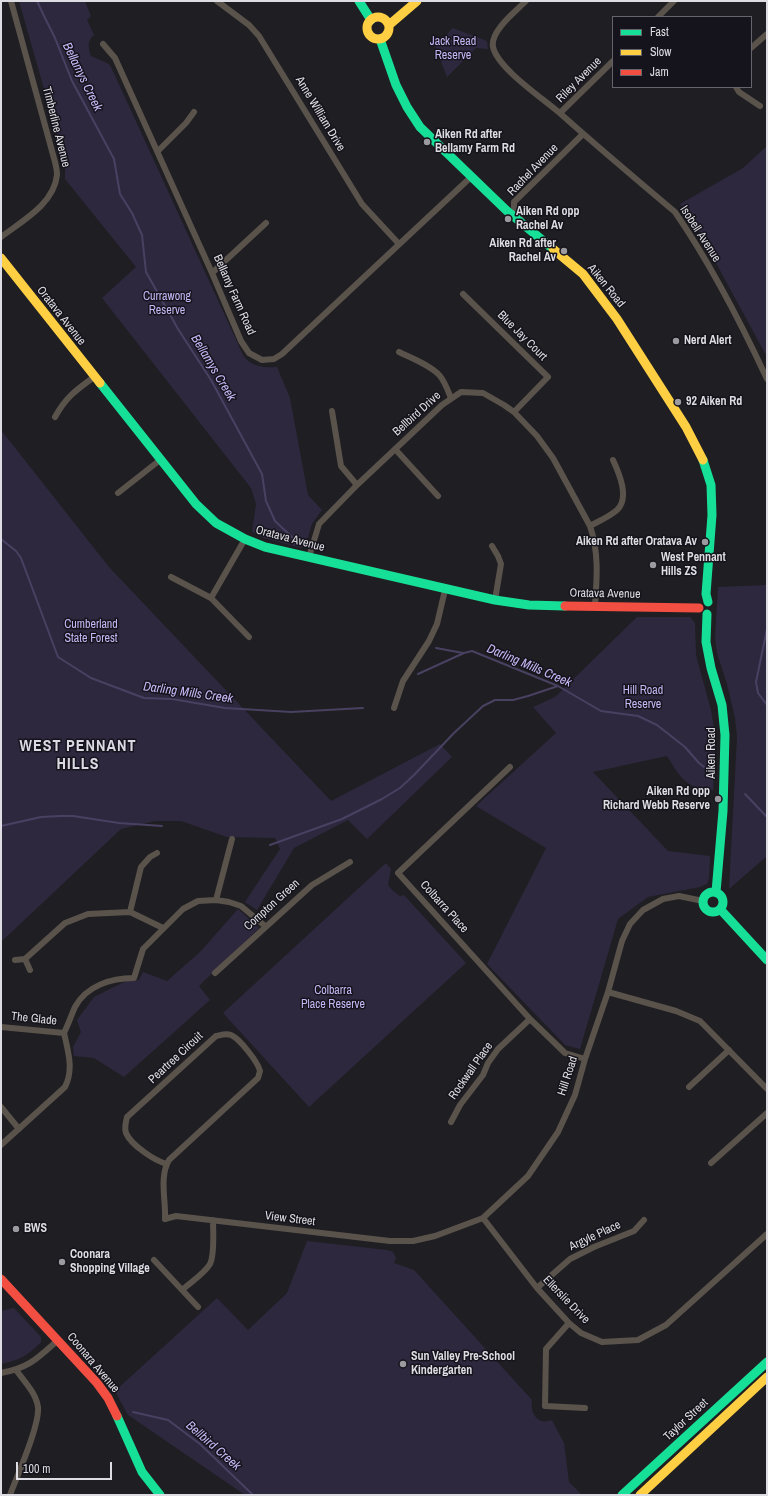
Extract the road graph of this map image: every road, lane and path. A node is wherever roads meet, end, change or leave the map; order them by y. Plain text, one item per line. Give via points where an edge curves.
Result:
1 (11, 1) edge
2 (217, 1) edge
3 (359, 1) edge
4 (417, 1) edge
5 (526, 1) edge
6 (674, 1) edge
7 (659, 16) edge
8 (371, 20) junction
9 (389, 25) junction
10 (767, 34) edge
11 (380, 39) junction
12 (103, 44) dead end
13 (752, 47) edge
14 (612, 62) edge
15 (737, 88) edge
16 (760, 106) dead end
17 (194, 112) dead end
18 (560, 113) junction
19 (583, 134) junction
20 (158, 151) junction
21 (471, 177) junction
22 (266, 223) dead end
23 (524, 225) junction
24 (1, 237) edge
25 (398, 244) junction
26 (1, 258) edge
27 (212, 273) junction
28 (463, 294) dead end
29 (399, 352) dead end
30 (94, 377) junction
31 (767, 379) edge
32 (452, 398) junction
33 (332, 411) dead end
34 (514, 412) junction
35 (55, 417) dead end
36 (394, 449) junction
37 (160, 460) junction
38 (613, 460) dead end
39 (357, 485) junction
40 (118, 493) dead end
41 (438, 496) dead end
42 (590, 526) junction
43 (245, 540) junction
44 (492, 546) dead end
45 (309, 557) junction
46 (171, 577) dead end
47 (445, 590) junction
48 (211, 598) junction
49 (495, 600) junction
50 (708, 602) junction
51 (595, 605) junction
52 (699, 608) junction
53 (707, 614) junction
54 (249, 636) dead end
55 (394, 708) dead end
56 (510, 767) dead end
57 (232, 839) dead end
58 (157, 853) dead end
59 (350, 862) dead end
60 (716, 892) junction
61 (216, 900) junction
62 (703, 901) junction
63 (720, 909) junction
64 (130, 912) junction
65 (265, 926) junction
66 (163, 928) junction
67 (15, 960) dead end
68 (25, 960) junction
69 (767, 960) edge
70 (30, 970) dead end
71 (215, 973) dead end
72 (608, 992) junction
73 (530, 1019) junction
74 (1, 1027) edge
75 (64, 1033) junction
76 (729, 1050) junction
77 (585, 1059) junction
78 (688, 1087) dead end
79 (767, 1088) edge
80 (1, 1107) edge
81 (767, 1113) edge
82 (451, 1122) dead end
83 (19, 1129) junction
84 (1, 1146) edge
85 (711, 1163) dead end
86 (167, 1164) junction
87 (483, 1218) junction
88 (213, 1220) junction
89 (644, 1220) dead end
90 (767, 1234) edge
91 (413, 1241) joint
92 (154, 1260) dead end
93 (1, 1278) edge
94 (537, 1288) junction
95 (182, 1290) junction
96 (198, 1307) dead end
97 (569, 1323) junction
98 (58, 1340) junction
99 (767, 1362) edge
100 (16, 1370) junction
101 (1, 1373) edge
102 (767, 1377) edge
103 (585, 1408) dead end
104 (10, 1495) edge
105 (160, 1495) edge
106 (622, 1495) edge
107 (640, 1495) edge

1 - 24 street, Timberline Avenue via 57,175 44,204
2 - 25 street, Anne William Drive via 249,25 259,36 362,204
3 - 8 street
4 - 9 street
5 - 18 street, Isobell Avenue via 495,36 493,45 496,55 513,75
6 - 7 street
8 - 9 street via 380,17
8 - 11 street via 367,26 368,31 372,37
9 - 11 street via 387,35
10 - 13 street
11 - 21 street, Aiken Road via 410,116
12 - 20 street, Bellamy Farm Road via 115,58
14 - 18 street, Riley Avenue
15 - 16 street
17 - 20 street
18 - 19 street, Isobell Avenue
19 - 23 street, Rachel Avenue via 514,202 516,212
19 - 31 street, Isobell Avenue via 675,212 748,337
20 - 27 street, Bellamy Farm Road
21 - 23 street, Aiken Road
21 - 25 street, Bellamy Farm Road
22 - 27 street
23 - 50 street, Aiken Road via 583,274 596,290 645,361 699,451 709,476 712,494 706,594
25 - 27 street, Bellamy Farm Road via 282,354 269,361 249,353 241,341
26 - 30 street, Oratava Avenue
28 - 34 street, Blue Jay Court via 548,377
29 - 32 street via 418,360 439,374
30 - 35 street via 63,402
30 - 37 street, Oratava Avenue
32 - 34 street, Bellbird Drive via 461,392 483,393
32 - 36 street, Bellbird Drive
33 - 39 street via 341,466
34 - 42 street, Bellbird Drive via 537,436 553,458
36 - 39 street, Bellbird Drive
36 - 41 street
37 - 40 street
37 - 43 street, Oratava Avenue via 206,514
38 - 42 street via 622,480 623,496 618,509
39 - 45 street, Bellbird Drive via 319,524
42 - 51 street, Bellbird Drive via 597,553
43 - 45 street, Oratava Avenue
43 - 48 street
44 - 49 street via 500,564
45 - 47 street, Oratava Avenue
46 - 48 street
47 - 49 street, Oratava Avenue
47 - 55 street via 437,624 403,681
48 - 54 street
49 - 51 street, Oratava Avenue via 524,604
50 - 52 street via 702,603
50 - 53 street via 712,609
51 - 52 street, Oratava Avenue
52 - 53 street via 701,613
53 - 60 street, Aiken Road via 706,647 721,704 725,736
56 - 73 street, Colbarra Place via 398,873
57 - 61 street
58 - 64 street via 141,867
59 - 65 street, Compton Green via 312,885
60 - 62 street via 706,894
60 - 63 street via 723,901
61 - 65 street via 241,906
61 - 66 street via 198,901 182,909
62 - 63 street via 707,910 714,912
62 - 72 street, Hill Road via 679,896 663,899 637,916 625,933
63 - 69 street
64 - 66 street
64 - 68 street via 88,914 65,923
65 - 71 street, Compton Green
66 - 75 street via 143,949 134,978 108,981 89,990 76,1006
67 - 68 street
68 - 70 street
72 - 76 street via 700,1021
72 - 77 street, Hill Road
73 - 77 street, Colbarra Place via 565,1053
73 - 82 street, Rockwall Place via 498,1049
74 - 75 street, The Glade
75 - 83 street via 71,1067 69,1080 65,1087
76 - 78 street
76 - 79 street
77 - 87 street, Hill Road via 575,1095 558,1132 528,1176
80 - 83 street
81 - 85 street
83 - 84 street
86 - 86 street, Peartree Circuit via 258,1078 259,1065 232,1035 216,1036 127,1117 125,1125 130,1139 158,1162
86 - 88 street, View Street via 164,1190 165,1219 176,1216
87 - 91 street, Hill Road via 435,1236
87 - 94 street, Ellerslie Drive
88 - 91 street, View Street via 382,1240
88 - 95 street via 210,1263
89 - 94 street, Argyle Place via 634,1231 570,1259
90 - 97 street, Ellerslie Drive via 666,1325 638,1340 602,1342 581,1333
92 - 95 street
93 - 98 street, Coonara Avenue
94 - 97 street, Ellerslie Drive
95 - 96 street
97 - 103 street via 546,1349 545,1406
98 - 100 street via 32,1362
98 - 105 street, Coonara Avenue via 108,1398 142,1472
99 - 106 street, Taylor Street
100 - 101 street
100 - 104 street via 32,1391 38,1406 37,1422
102 - 107 street, Taylor Street

